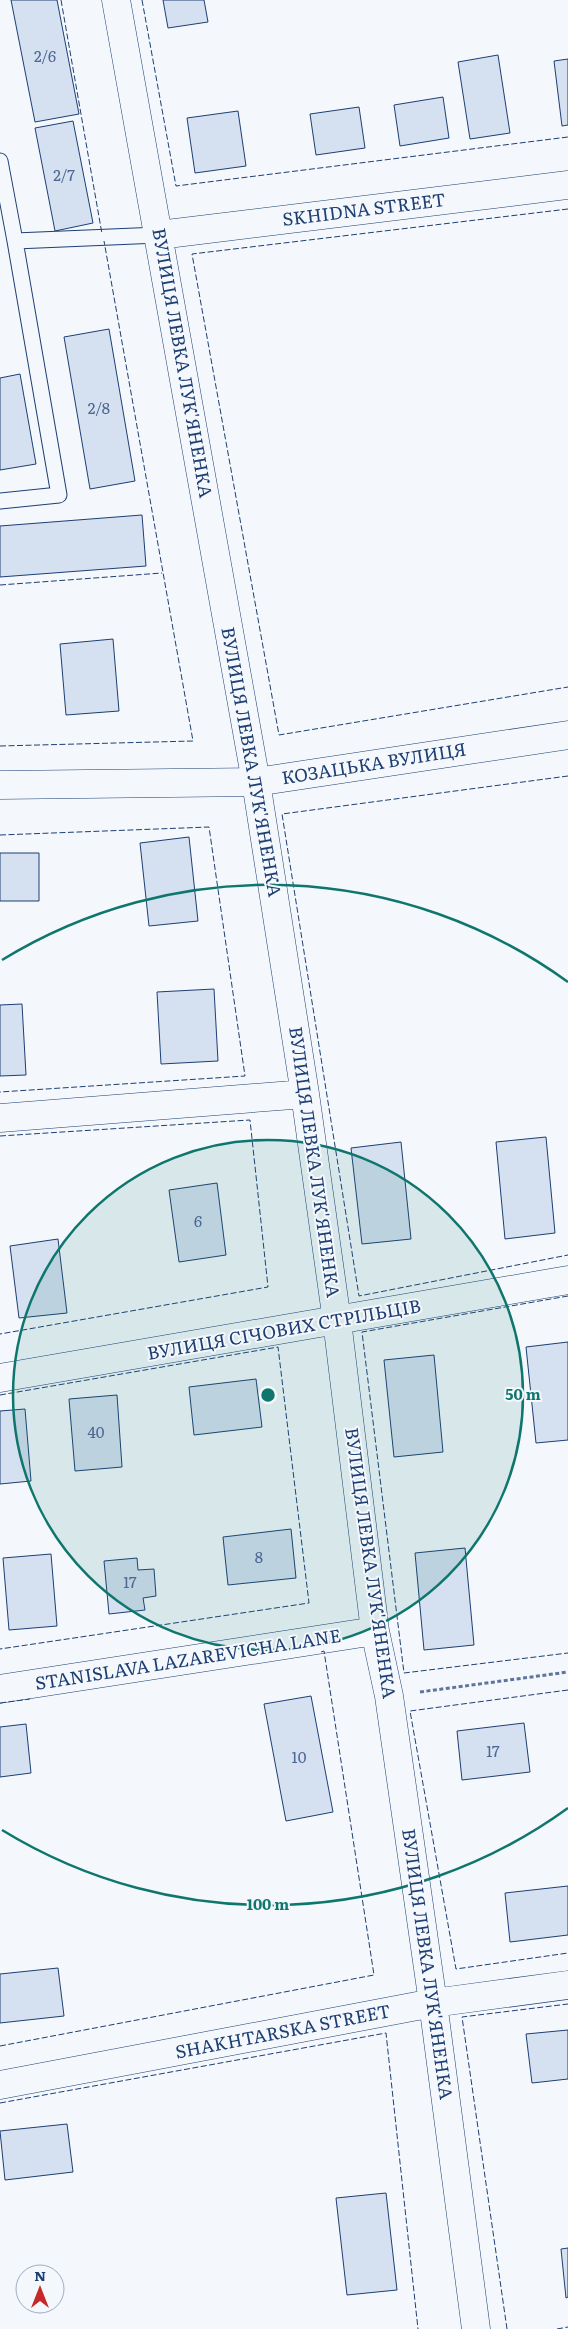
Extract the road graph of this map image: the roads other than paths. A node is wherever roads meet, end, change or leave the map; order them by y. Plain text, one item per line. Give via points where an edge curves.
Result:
1 (116, 0) edge
2 (0, 161) edge
3 (568, 185) edge
4 (159, 235) junction
5 (15, 241) junction
6 (0, 501) edge
7 (568, 735) edge
8 (256, 782) junction
9 (0, 786) edge
10 (305, 1094) junction
11 (0, 1118) edge
12 (568, 1280) edge
13 (337, 1321) junction
14 (0, 1378) edge
15 (376, 1631) junction
16 (0, 1689) edge
17 (568, 1985) edge
18 (433, 2003) junction
19 (0, 2085) edge
20 (476, 2329) edge

1 - 4 street, ВУЛИЦЯ ЛЕВКА ЛУК'ЯНЕНКА
2 - 5 lane
3 - 4 street, SKHIDNA STREET
4 - 5 lane
4 - 8 street, ВУЛИЦЯ ЛЕВКА ЛУК'ЯНЕНКА
5 - 6 lane via 59,495
7 - 8 street, КОЗАЦЬКА ВУЛИЦЯ
8 - 9 street, КОЗАЦЬКА ВУЛИЦЯ
8 - 10 street, ВУЛИЦЯ ЛЕВКА ЛУК'ЯНЕНКА
10 - 11 street
10 - 13 street, ВУЛИЦЯ ЛЕВКА ЛУК'ЯНЕНКА
12 - 13 street, ВУЛИЦЯ СІЧОВИХ СТРІЛЬЦІВ
13 - 14 street, ВУЛИЦЯ СІЧОВИХ СТРІЛЬЦІВ
13 - 15 street, ВУЛИЦЯ ЛЕВКА ЛУК'ЯНЕНКА
15 - 16 street, STANISLAVA LAZAREVICHA LANE
15 - 18 street, ВУЛИЦЯ ЛЕВКА ЛУК'ЯНЕНКА via 389,1696
17 - 18 street, SHAKHTARSKA STREET
18 - 19 street, SHAKHTARSKA STREET
18 - 20 street, ВУЛИЦЯ ЛЕВКА ЛУК'ЯНЕНКА

